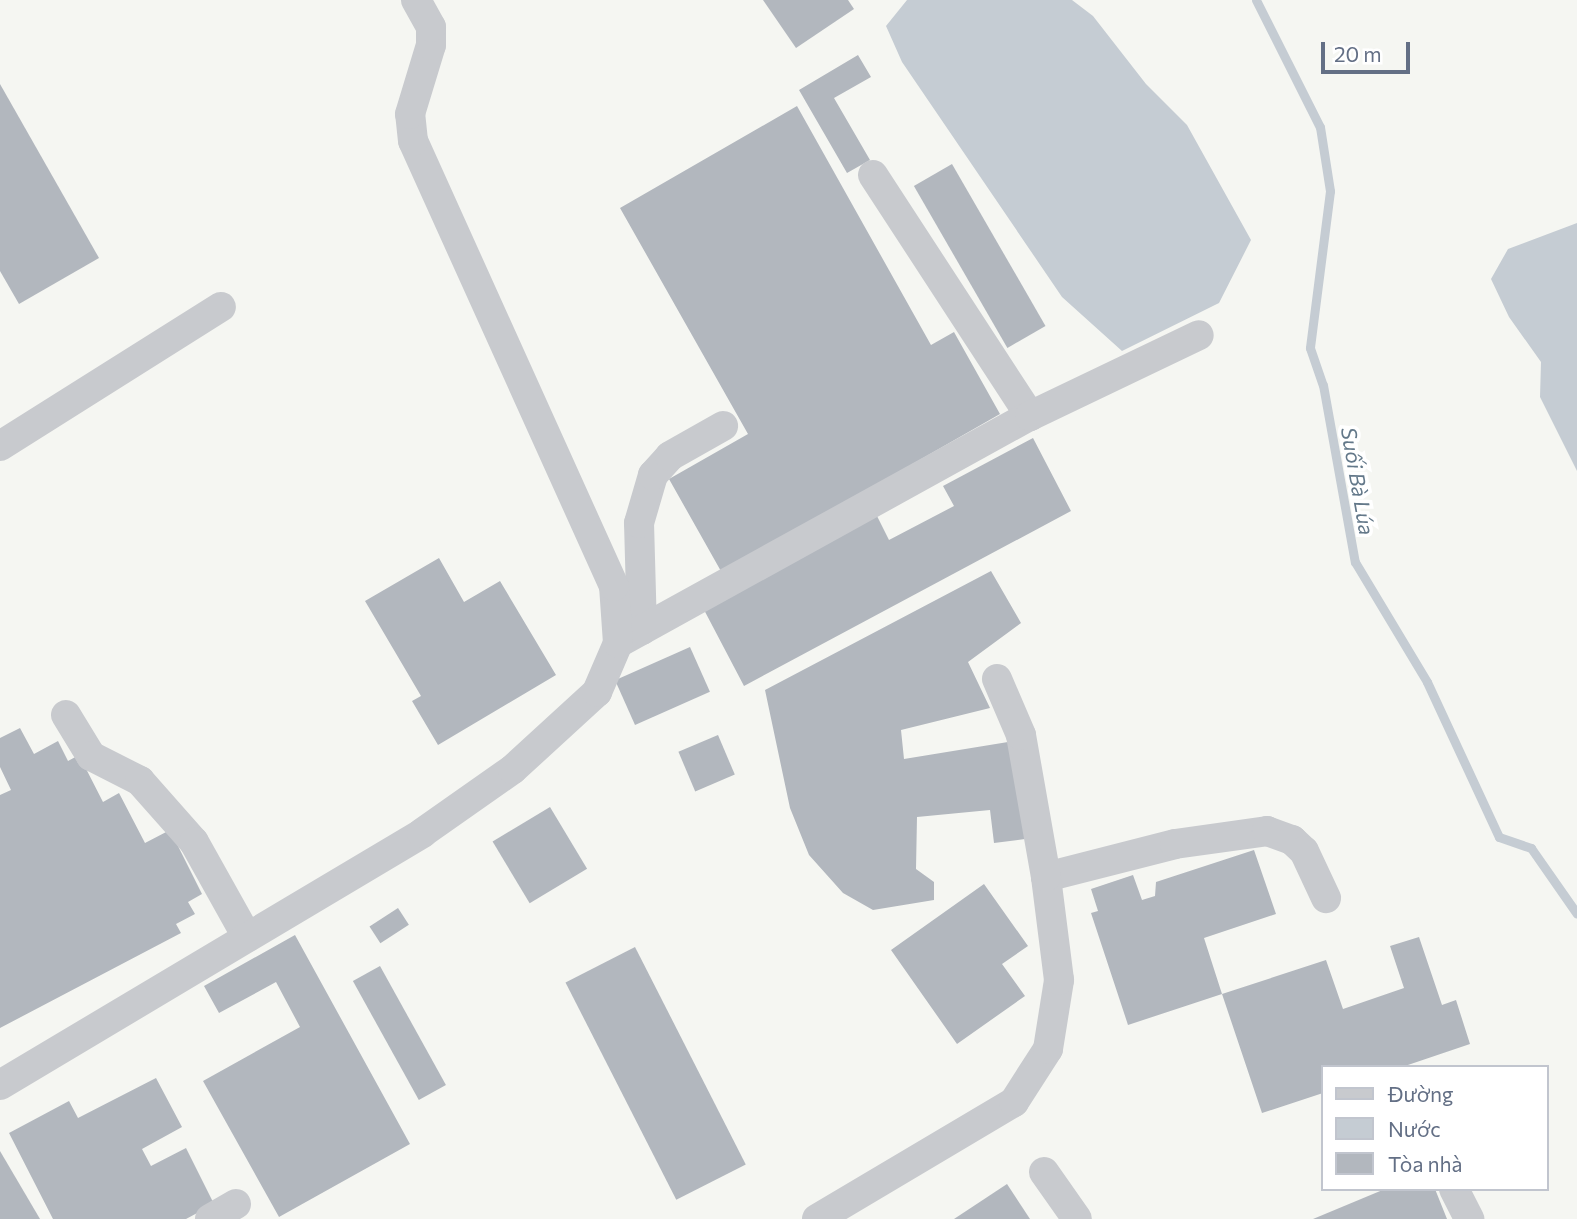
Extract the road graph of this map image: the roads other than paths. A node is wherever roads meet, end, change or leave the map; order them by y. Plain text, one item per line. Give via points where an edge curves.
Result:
1 (416, 0) edge
2 (873, 175) dead end
3 (221, 307) dead end
4 (1199, 335) dead end
5 (1030, 416) junction
6 (723, 426) dead end
7 (0, 446) edge
8 (630, 636) junction
9 (997, 679) dead end
10 (66, 715) dead end
11 (1046, 877) junction
12 (1326, 898) dead end
13 (247, 937) junction
14 (0, 1084) edge
15 (1044, 1171) dead end
16 (1455, 1191) edge
17 (817, 1219) edge
18 (1077, 1219) edge
19 (1469, 1219) edge

1 - 8 street via 431,27 431,45 410,114 413,141 614,586
2 - 5 street
3 - 7 street
4 - 5 street
5 - 8 street
6 - 8 street via 670,456 653,475 639,523
8 - 13 street via 597,692 513,769 422,833
9 - 11 street via 1021,736
10 - 13 street via 91,756 139,781 194,842
11 - 12 street via 1175,844 1267,831 1292,839 1304,851
11 - 17 street via 1059,980 1048,1049 1014,1102
13 - 14 street
15 - 18 street
16 - 19 street

